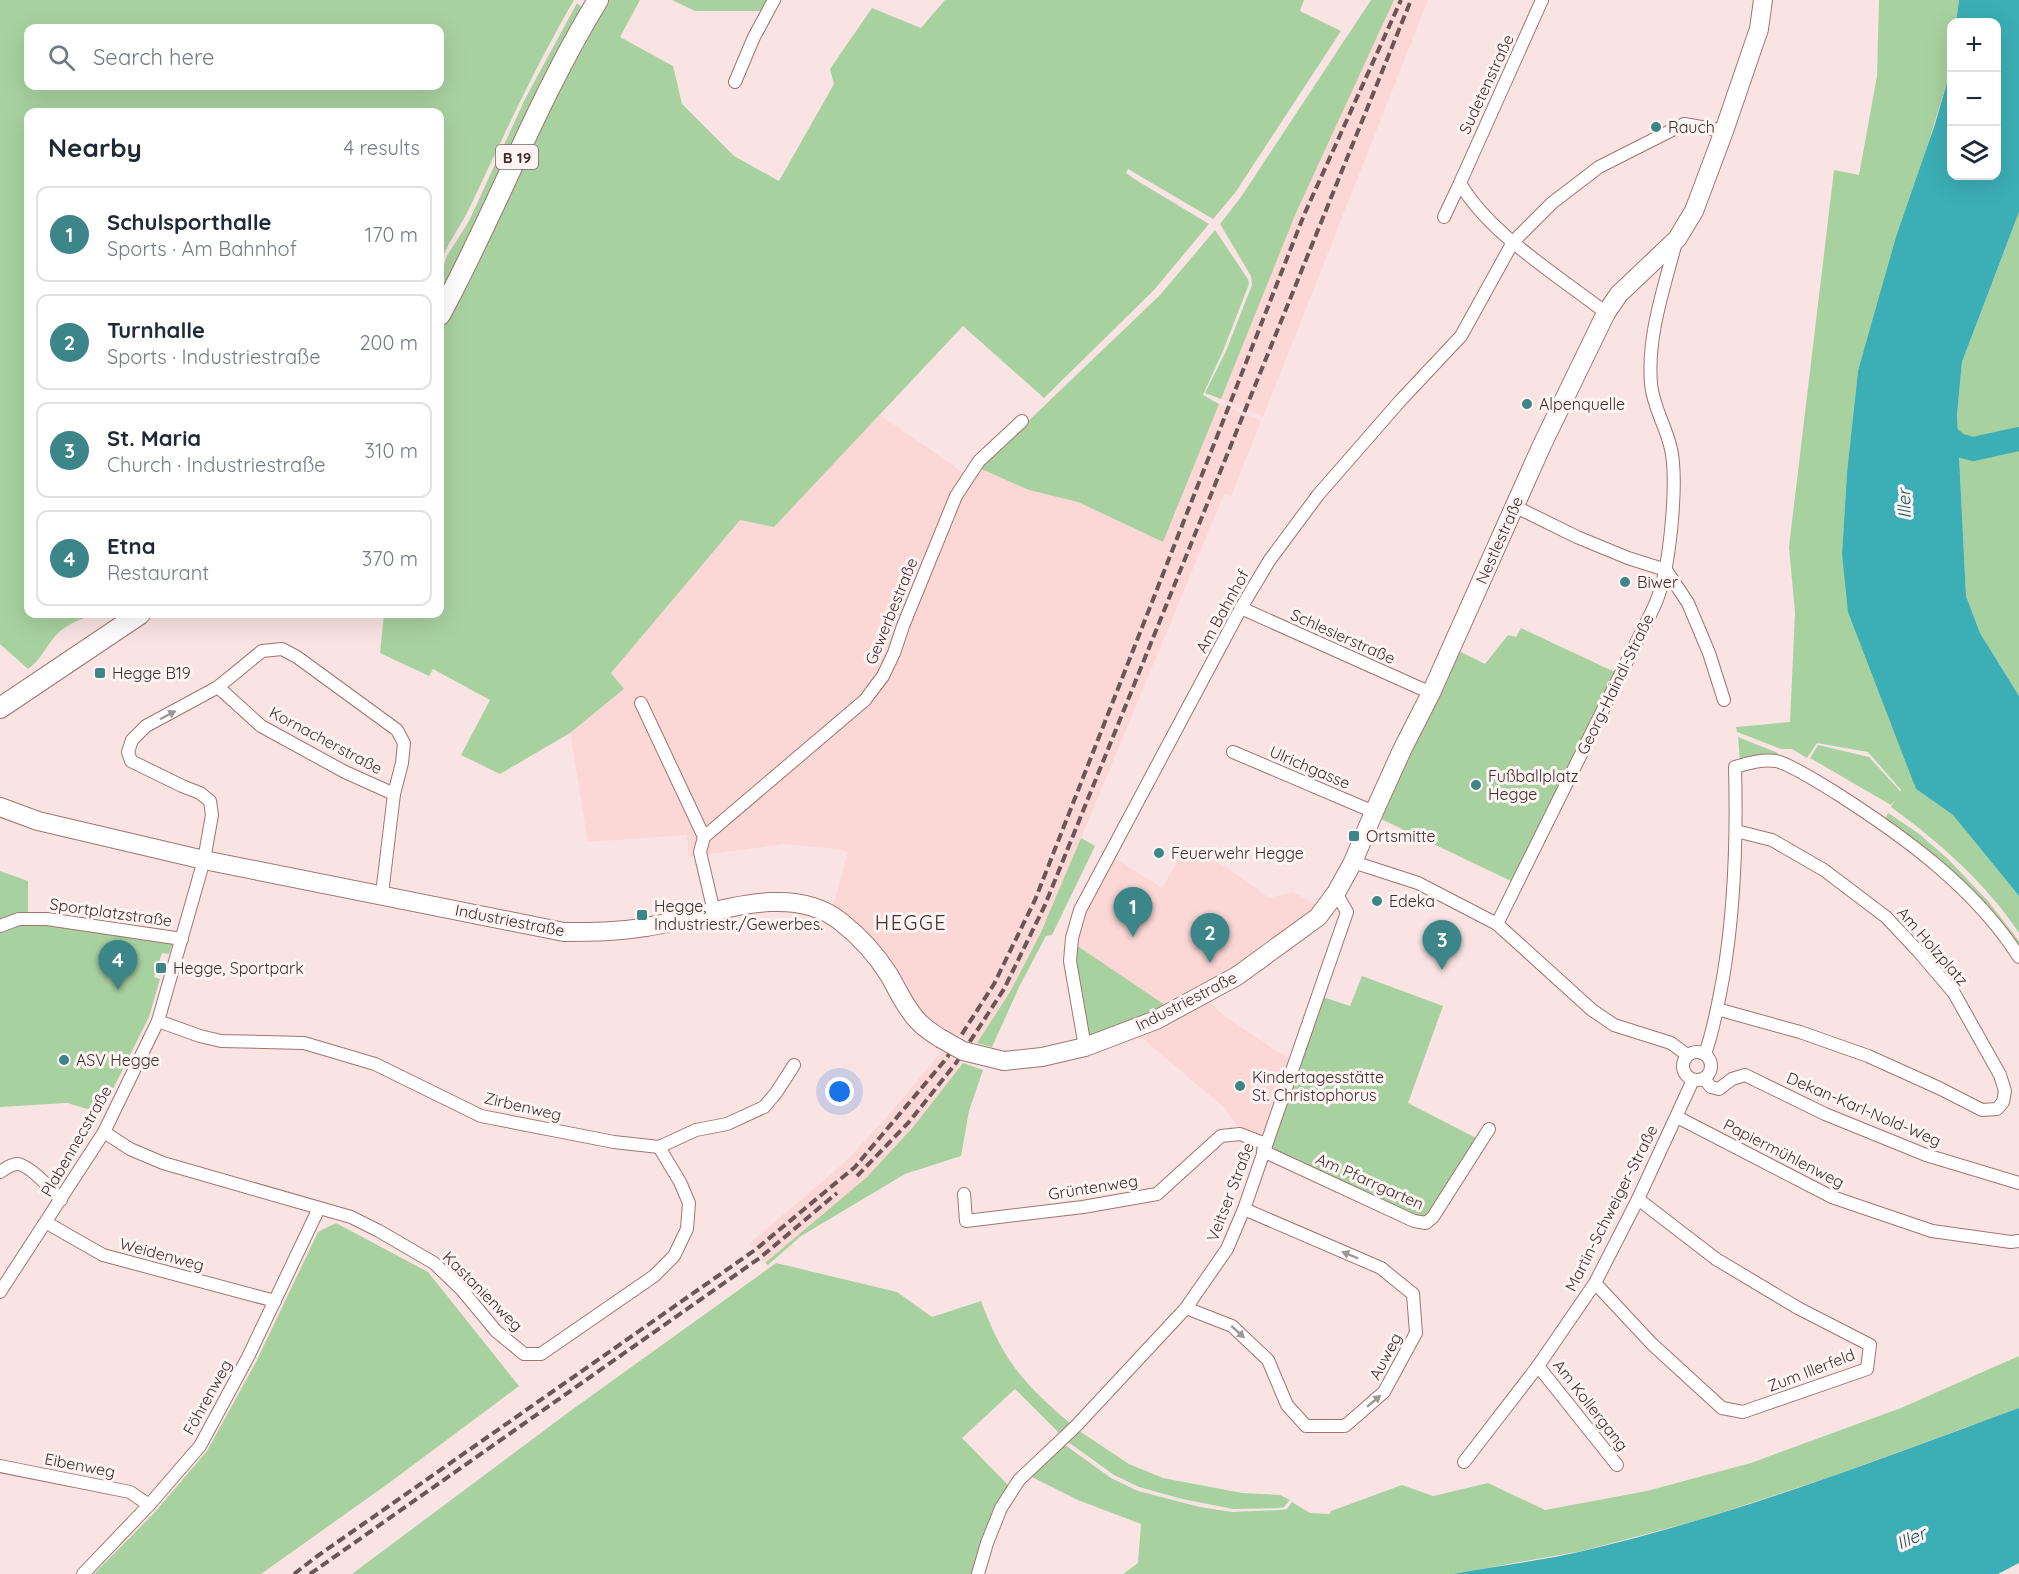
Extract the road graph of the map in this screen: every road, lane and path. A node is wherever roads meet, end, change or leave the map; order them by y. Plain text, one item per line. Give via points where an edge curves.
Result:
1 (598, 0) edge
2 (774, 0) edge
3 (1542, 0) edge
4 (1763, 0) edge
5 (735, 82) dead end
6 (1724, 131) junction
7 (1460, 183) junction
8 (1444, 217) dead end
9 (1677, 239) junction
10 (1513, 242) junction
11 (444, 307) edge
12 (1606, 314) junction
13 (1022, 421) dead end
14 (1514, 506) junction
15 (1666, 570) junction
16 (1241, 608) junction
17 (134, 618) edge
18 (218, 687) junction
19 (1431, 693) junction
20 (1724, 700) dead end
21 (640, 703) dead end
22 (0, 708) edge
23 (1233, 752) dead end
24 (394, 794) junction
25 (0, 807) edge
26 (1374, 812) junction
27 (1737, 831) junction
28 (704, 837) junction
29 (204, 860) junction
30 (1353, 862) junction
31 (1336, 893) junction
32 (382, 894) junction
33 (714, 912) junction
34 (1497, 924) junction
35 (0, 926) edge
36 (182, 939) junction
37 (2019, 957) edge
38 (1717, 1009) junction
39 (158, 1021) junction
40 (1085, 1047) junction
41 (1705, 1054) junction
42 (1687, 1055) junction
43 (795, 1065) dead end
44 (1698, 1079) junction
45 (1677, 1117) junction
46 (1489, 1130) dead end
47 (104, 1132) junction
48 (659, 1148) junction
49 (1265, 1148) junction
50 (0, 1172) edge
51 (2019, 1183) edge
52 (964, 1194) dead end
53 (1638, 1199) junction
54 (62, 1200) junction
55 (319, 1208) junction
56 (1244, 1209) junction
57 (47, 1223) junction
58 (2019, 1241) edge
59 (1595, 1283) junction
60 (0, 1292) edge
61 (275, 1301) junction
62 (1186, 1308) junction
63 (1538, 1366) junction
64 (1464, 1462) dead end
65 (1617, 1465) dead end
66 (0, 1466) edge
67 (149, 1505) junction
68 (83, 1574) edge
69 (978, 1574) edge

1 - 11 main road, B 19 via 541,105
2 - 5 street
3 - 7 street, Sudetenstraße
4 - 6 street, Georg-Haindl-Straße via 1759,29
6 - 9 street, Georg-Haindl-Straße via 1694,211
6 - 10 street, Am Bahnhof via 1683,124 1599,167 1558,197
7 - 8 street, Sudetenstraße
7 - 10 street via 1469,200
9 - 12 street, Nestlestraße via 1626,287
9 - 15 street, Georg-Haindl-Straße via 1650,347 1651,386 1671,447 1673,474
10 - 12 street
10 - 16 street, Am Bahnhof via 1461,336 1318,495 1269,561
12 - 14 street, Nestlestraße
13 - 28 street, Gewerbestraße via 979,461 956,496 894,653 865,700
14 - 15 street via 1577,537
14 - 19 street, Nestlestraße
15 - 20 street via 1688,603
15 - 34 street, Georg-Haindl-Straße via 1642,632
16 - 19 street, Schlesierstraße
16 - 40 street, Am Bahnhof via 1080,910 1070,961
17 - 22 main road
18 - 24 street, Kornacherstraße via 261,726
18 - 24 street via 262,651 282,650 297,657 397,730 404,743
29 -> 18 street, Plabennecstraße via 212,815 210,801 131,761 128,752 132,740 146,726
19 - 26 street, Nestlestraße
21 - 28 street
23 - 26 street, Ulrichgasse
24 - 32 street
25 - 29 street, Industriestraße via 38,821
26 - 30 street, Nestlestraße
27 - 37 street via 1735,767 1755,761 1777,761 1882,822 1925,855 2004,934
27 - 38 street via 1728,945
27 - 38 street, Am Holzplatz via 1772,840 1824,870 1886,916 1954,993 2000,1075 2005,1091 2003,1102 1997,1109 1982,1110 1868,1056
28 - 33 street via 700,852
29 - 32 street, Industriestraße
29 - 36 street, Plabennecstraße
30 - 31 street, Industriestraße
30 - 34 street via 1418,883
31 - 40 street, Industriestraße via 1318,917 1237,976 1156,1020
31 - 49 street, Veitser Straße via 1347,912
32 - 33 street, Industriestraße via 564,932 604,933
33 - 40 street, Industriestraße, bridge via 762,902 784,902 826,912 858,936 889,975 917,1021 963,1051 1004,1061
34 - 42 street via 1592,1010 1614,1025 1671,1043
35 - 36 street, Sportplatzstraße via 18,919 47,919
36 - 39 street, Plabennecstraße
38 - 41 street
39 - 47 street, Plabennecstraße
39 - 48 street, Zirbenweg via 221,1041 304,1043 375,1064 481,1116
41 - 42 street via 1696,1051
41 - 44 street via 1712,1066 1708,1076
42 - 44 street via 1683,1062 1686,1076
43 - 48 street via 764,1107 727,1124 696,1130
44 - 45 street, Martin-Schweiger-Straße
44 - 51 street, Dekan-Karl-Nold-Weg via 1719,1089 1745,1075 1825,1114 1926,1155
45 - 53 street, Martin-Schweiger-Straße
45 - 58 street, Papiermühlenweg via 1832,1197 1932,1231
46 - 49 street, Am Pfarrgarten via 1426,1223 1414,1221
47 - 54 street, Plabennecstraße
47 - 55 street, Kastanienweg via 163,1163
48 - 55 street, Kastanienweg via 689,1203 687,1229 674,1256 654,1276 541,1354 524,1354 496,1331 434,1263 351,1217
49 - 52 street, Grüntenweg via 1240,1134 1221,1137 1157,1194 1083,1207 966,1221
49 - 56 street, Veitser Straße
50 - 54 street via 18,1164 26,1167
53 - 59 street, Martin-Schweiger-Straße
53 - 59 street, Zum Illerfeld via 1716,1259 1870,1345 1867,1369 1743,1412 1722,1408 1652,1344
54 - 57 street, Plabennecstraße
55 - 61 street, Föhrenweg
56 - 62 street, Veitser Straße via 1227,1249
62 -> 56 street, Auweg via 1232,1326 1268,1360 1287,1405 1306,1426 1345,1426 1384,1392 1416,1333 1413,1294 1381,1268
57 - 60 street, Plabennecstraße
57 - 61 street, Weidenweg via 103,1255
59 - 63 street, Martin-Schweiger-Straße
61 - 67 street, Föhrenweg via 200,1446
62 - 69 street, Veitser Straße via 1076,1426 1019,1480 1001,1508
63 - 64 street, Martin-Schweiger-Straße
63 - 65 street, Am Kollergang
66 - 67 street, Eibenweg via 130,1492
67 - 68 street, Föhrenweg

